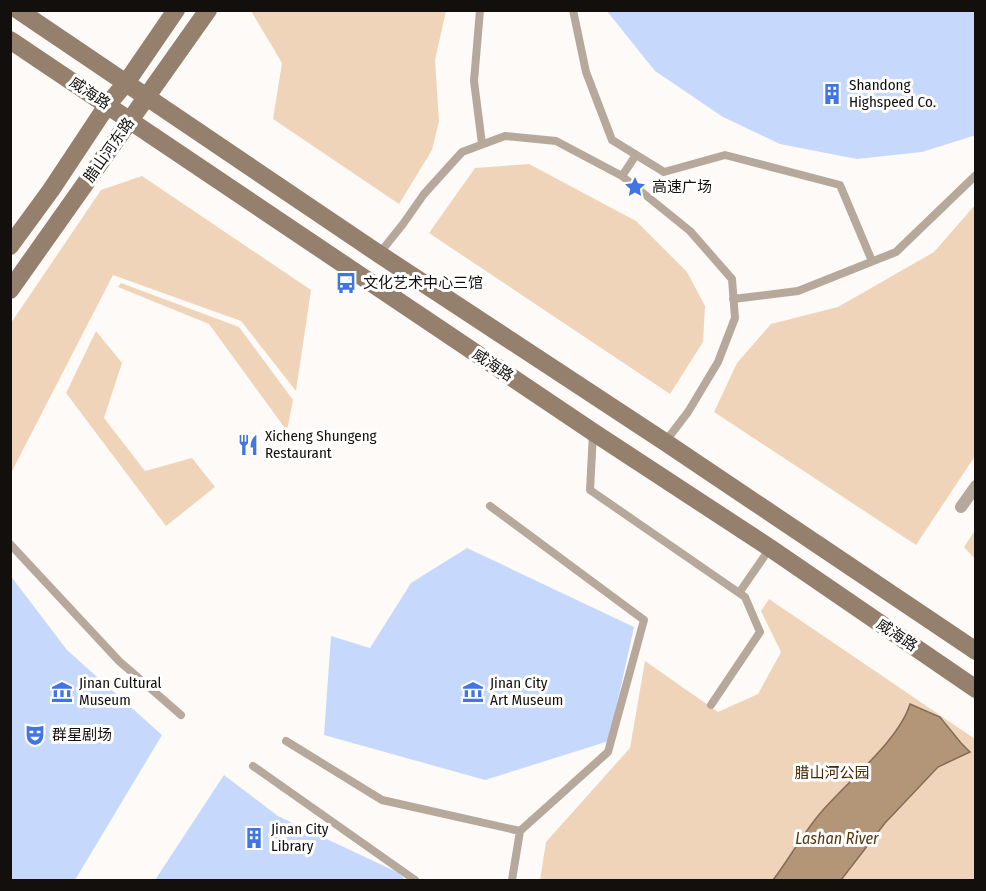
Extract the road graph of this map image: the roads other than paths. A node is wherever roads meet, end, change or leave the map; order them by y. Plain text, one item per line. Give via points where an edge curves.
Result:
1 (18, 10) edge
2 (176, 10) edge
3 (208, 10) edge
4 (480, 10) edge
5 (573, 10) edge
6 (10, 40) edge
7 (126, 83) junction
8 (146, 96) junction
9 (108, 104) junction
10 (130, 119) junction
11 (482, 144) junction
12 (636, 155) junction
13 (975, 175) edge
14 (622, 176) junction
15 (10, 246) edge
16 (379, 254) junction
17 (872, 261) junction
18 (10, 290) edge
19 (734, 300) junction
20 (593, 432) junction
21 (665, 442) junction
22 (975, 486) edge
23 (490, 506) dead end
24 (961, 507) dead end
25 (10, 544) edge
26 (770, 548) junction
27 (739, 593) junction
28 (975, 651) edge
29 (975, 689) edge
30 (711, 705) dead end
31 (182, 715) dead end
32 (286, 741) dead end
33 (253, 766) dead end
34 (520, 831) junction
35 (415, 880) edge
36 (512, 880) edge

1 - 7 main road, 威海路
2 - 7 main road, 腊山河东路
3 - 8 main road, 腊山河东路
4 - 11 lane via 474,81
5 - 12 lane via 586,72 612,140
6 - 9 main road, 威海路
7 - 8 main road, 威海路
7 - 9 main road, 腊山河东路
8 - 10 main road, 腊山河东路
8 - 16 main road, 威海路
9 - 10 main road, 威海路
9 - 15 main road, 腊山河东路
10 - 18 main road, 腊山河东路
10 - 20 main road, 威海路
11 - 14 lane via 505,136 556,141
11 - 16 lane via 462,152
12 - 14 lane
12 - 17 lane via 664,172 725,155 840,185
13 - 17 lane via 896,252
14 - 19 lane via 690,231 732,279
16 - 21 main road, 威海路
17 - 19 lane via 798,291
19 - 21 lane via 735,318 718,362
20 - 26 main road, 威海路
20 - 27 lane via 590,490
21 - 28 main road, 威海路
22 - 24 street
23 - 34 lane via 644,620 608,752
25 - 31 lane via 119,661
26 - 27 lane
26 - 29 main road, 威海路
27 - 30 lane via 745,597 760,633
32 - 34 lane via 382,800
33 - 35 lane
34 - 36 lane

